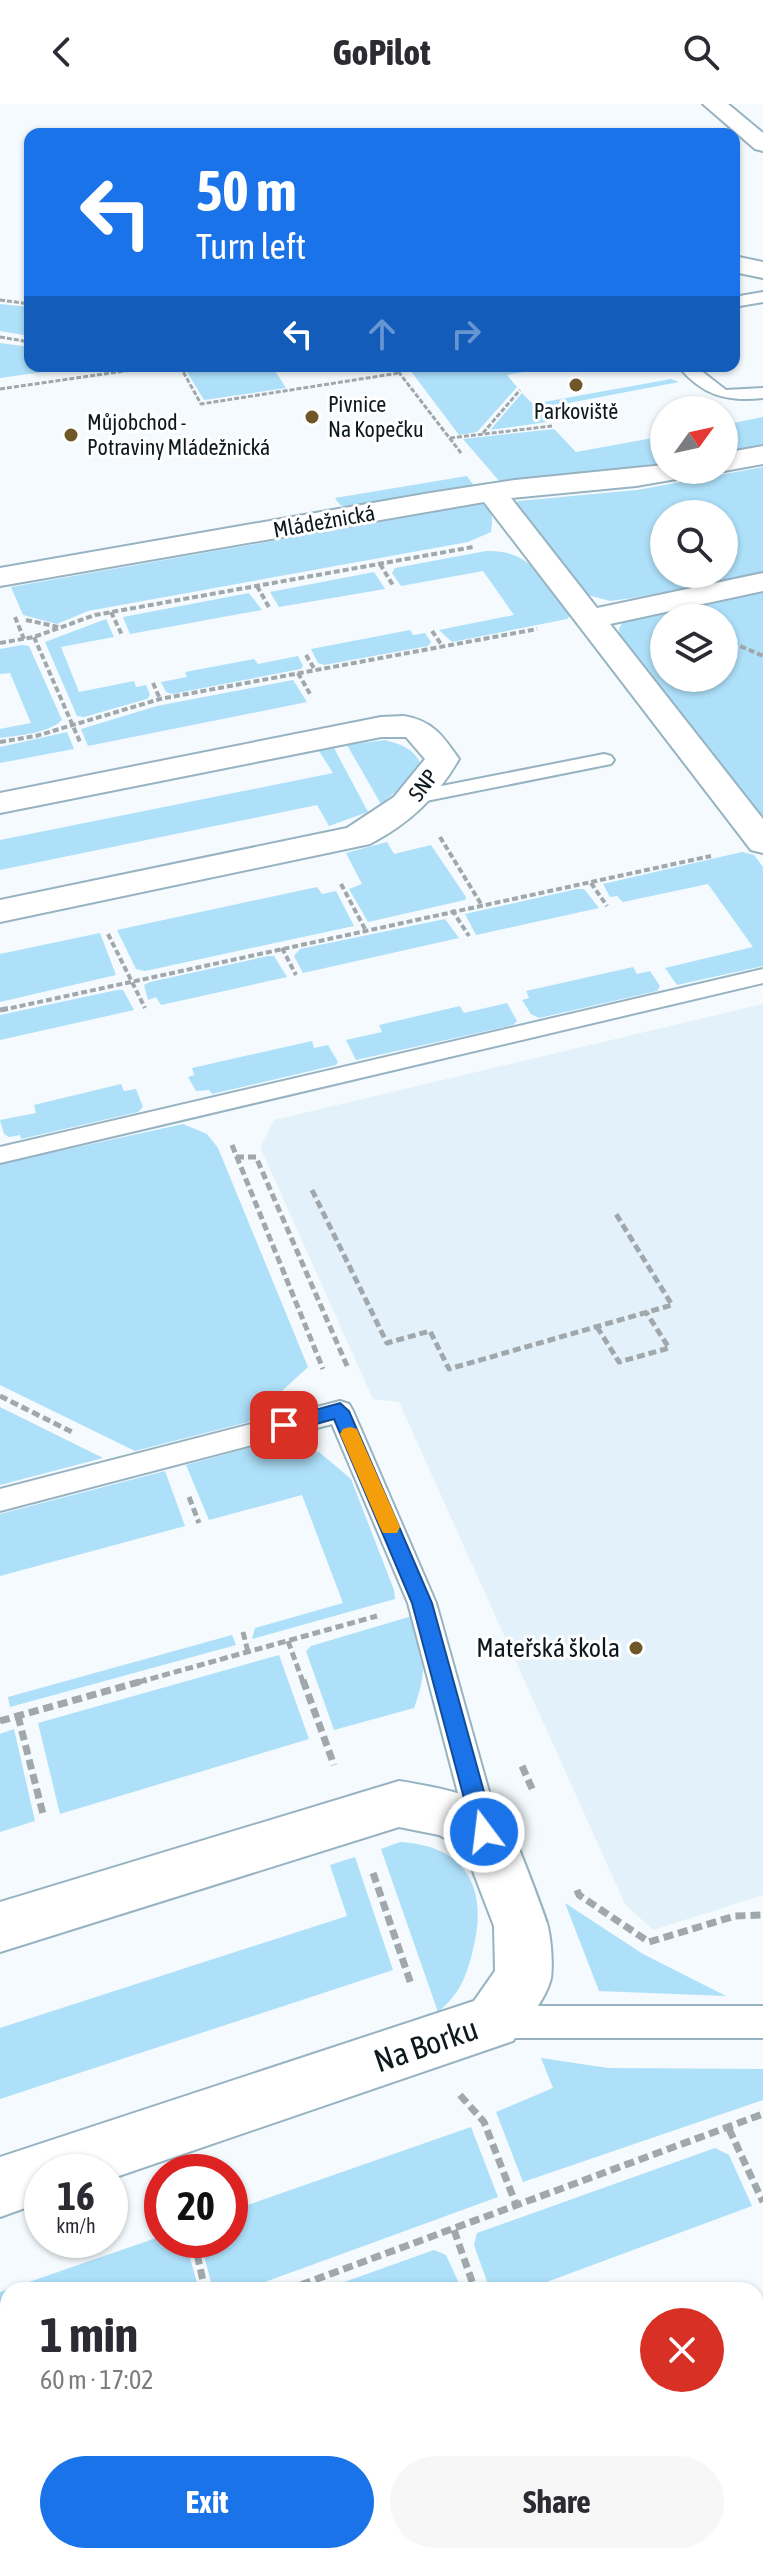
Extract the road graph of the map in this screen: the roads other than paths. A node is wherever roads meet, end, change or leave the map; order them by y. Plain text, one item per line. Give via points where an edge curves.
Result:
1 (714, 104) edge
2 (763, 144) edge
3 (740, 265) edge
4 (763, 270) edge
5 (763, 297) edge
6 (740, 301) edge
7 (692, 372) edge
8 (763, 393) edge
9 (763, 455) edge
10 (738, 459) edge
11 (650, 477) edge
12 (491, 492) junction
13 (0, 577) edge
14 (763, 582) edge
15 (589, 619) junction
16 (604, 760) dead end
17 (416, 797) junction
18 (0, 803) edge
19 (763, 842) edge
20 (0, 911) edge
21 (763, 976) edge
22 (0, 1155) edge
23 (0, 1500) edge
24 (484, 1832) junction
25 (0, 1927) edge
26 (493, 2022) junction
27 (763, 2022) edge
28 (97, 2154) edge
29 (24, 2179) edge
30 (0, 2187) edge

1 - 2 street
3 - 4 street
5 - 6 lane
7 - 8 lane via 715,393
9 - 10 street
11 - 12 street, Mládežnická
12 - 13 street, Mládežnická
12 - 15 street
14 - 15 street
15 - 19 street
16 - 17 lane
17 - 18 street, SNP via 442,759 422,730 404,725
17 - 20 street, SNP via 385,823 358,836
21 - 22 lane
23 - 24 lane via 340,1411 422,1603
24 - 25 street via 448,1813 399,1804
24 - 26 street, Na Borku via 521,1926 523,1978
26 - 27 lane
26 - 28 street, Na Borku
29 - 30 street, Na Borku

